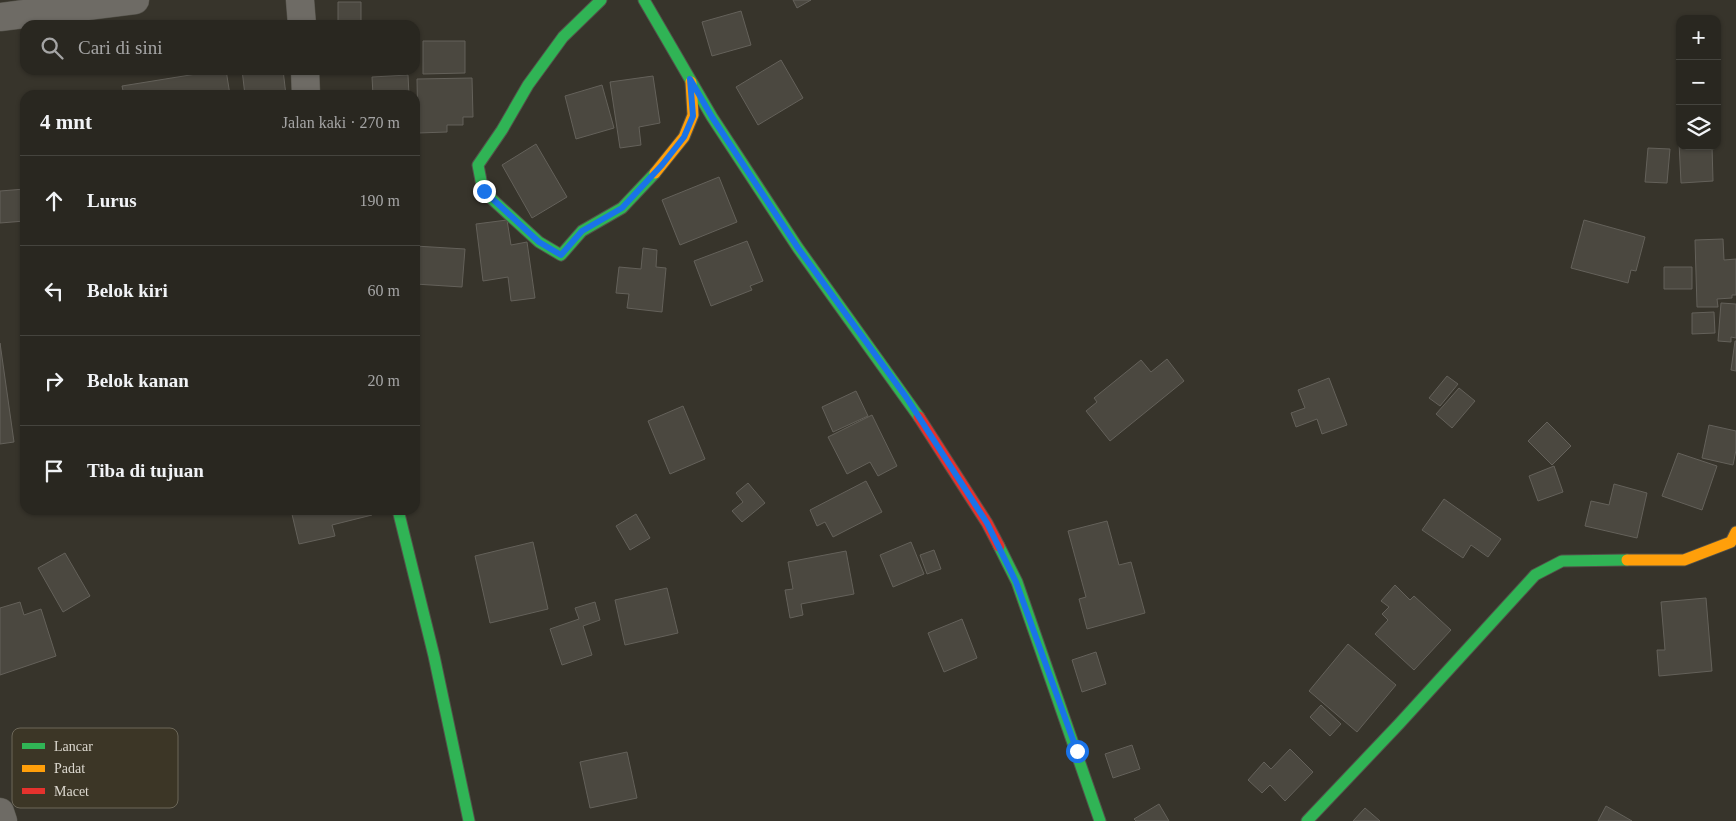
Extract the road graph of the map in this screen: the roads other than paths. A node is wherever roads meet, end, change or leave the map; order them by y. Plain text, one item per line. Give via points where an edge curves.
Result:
1 (136, 0) edge
2 (300, 0) edge
3 (601, 0) edge
4 (644, 0) edge
5 (0, 16) edge
6 (302, 20) edge
7 (305, 75) edge
8 (690, 79) junction
9 (306, 90) edge
10 (399, 515) edge
11 (1736, 532) edge
12 (0, 812) edge
13 (3, 821) edge
14 (469, 821) edge
15 (1100, 821) edge
16 (1307, 821) edge

1 - 5 street
2 - 6 street
3 - 8 street via 563,37 528,85 478,165 484,191 539,242 561,255 582,231 622,208 662,165 684,137 693,116
4 - 8 street
7 - 9 street
8 - 15 street via 798,248 906,397 987,523 1016,582
10 - 14 street via 434,656
11 - 16 street via 1731,542 1684,560 1562,561 1535,575
12 - 13 street

